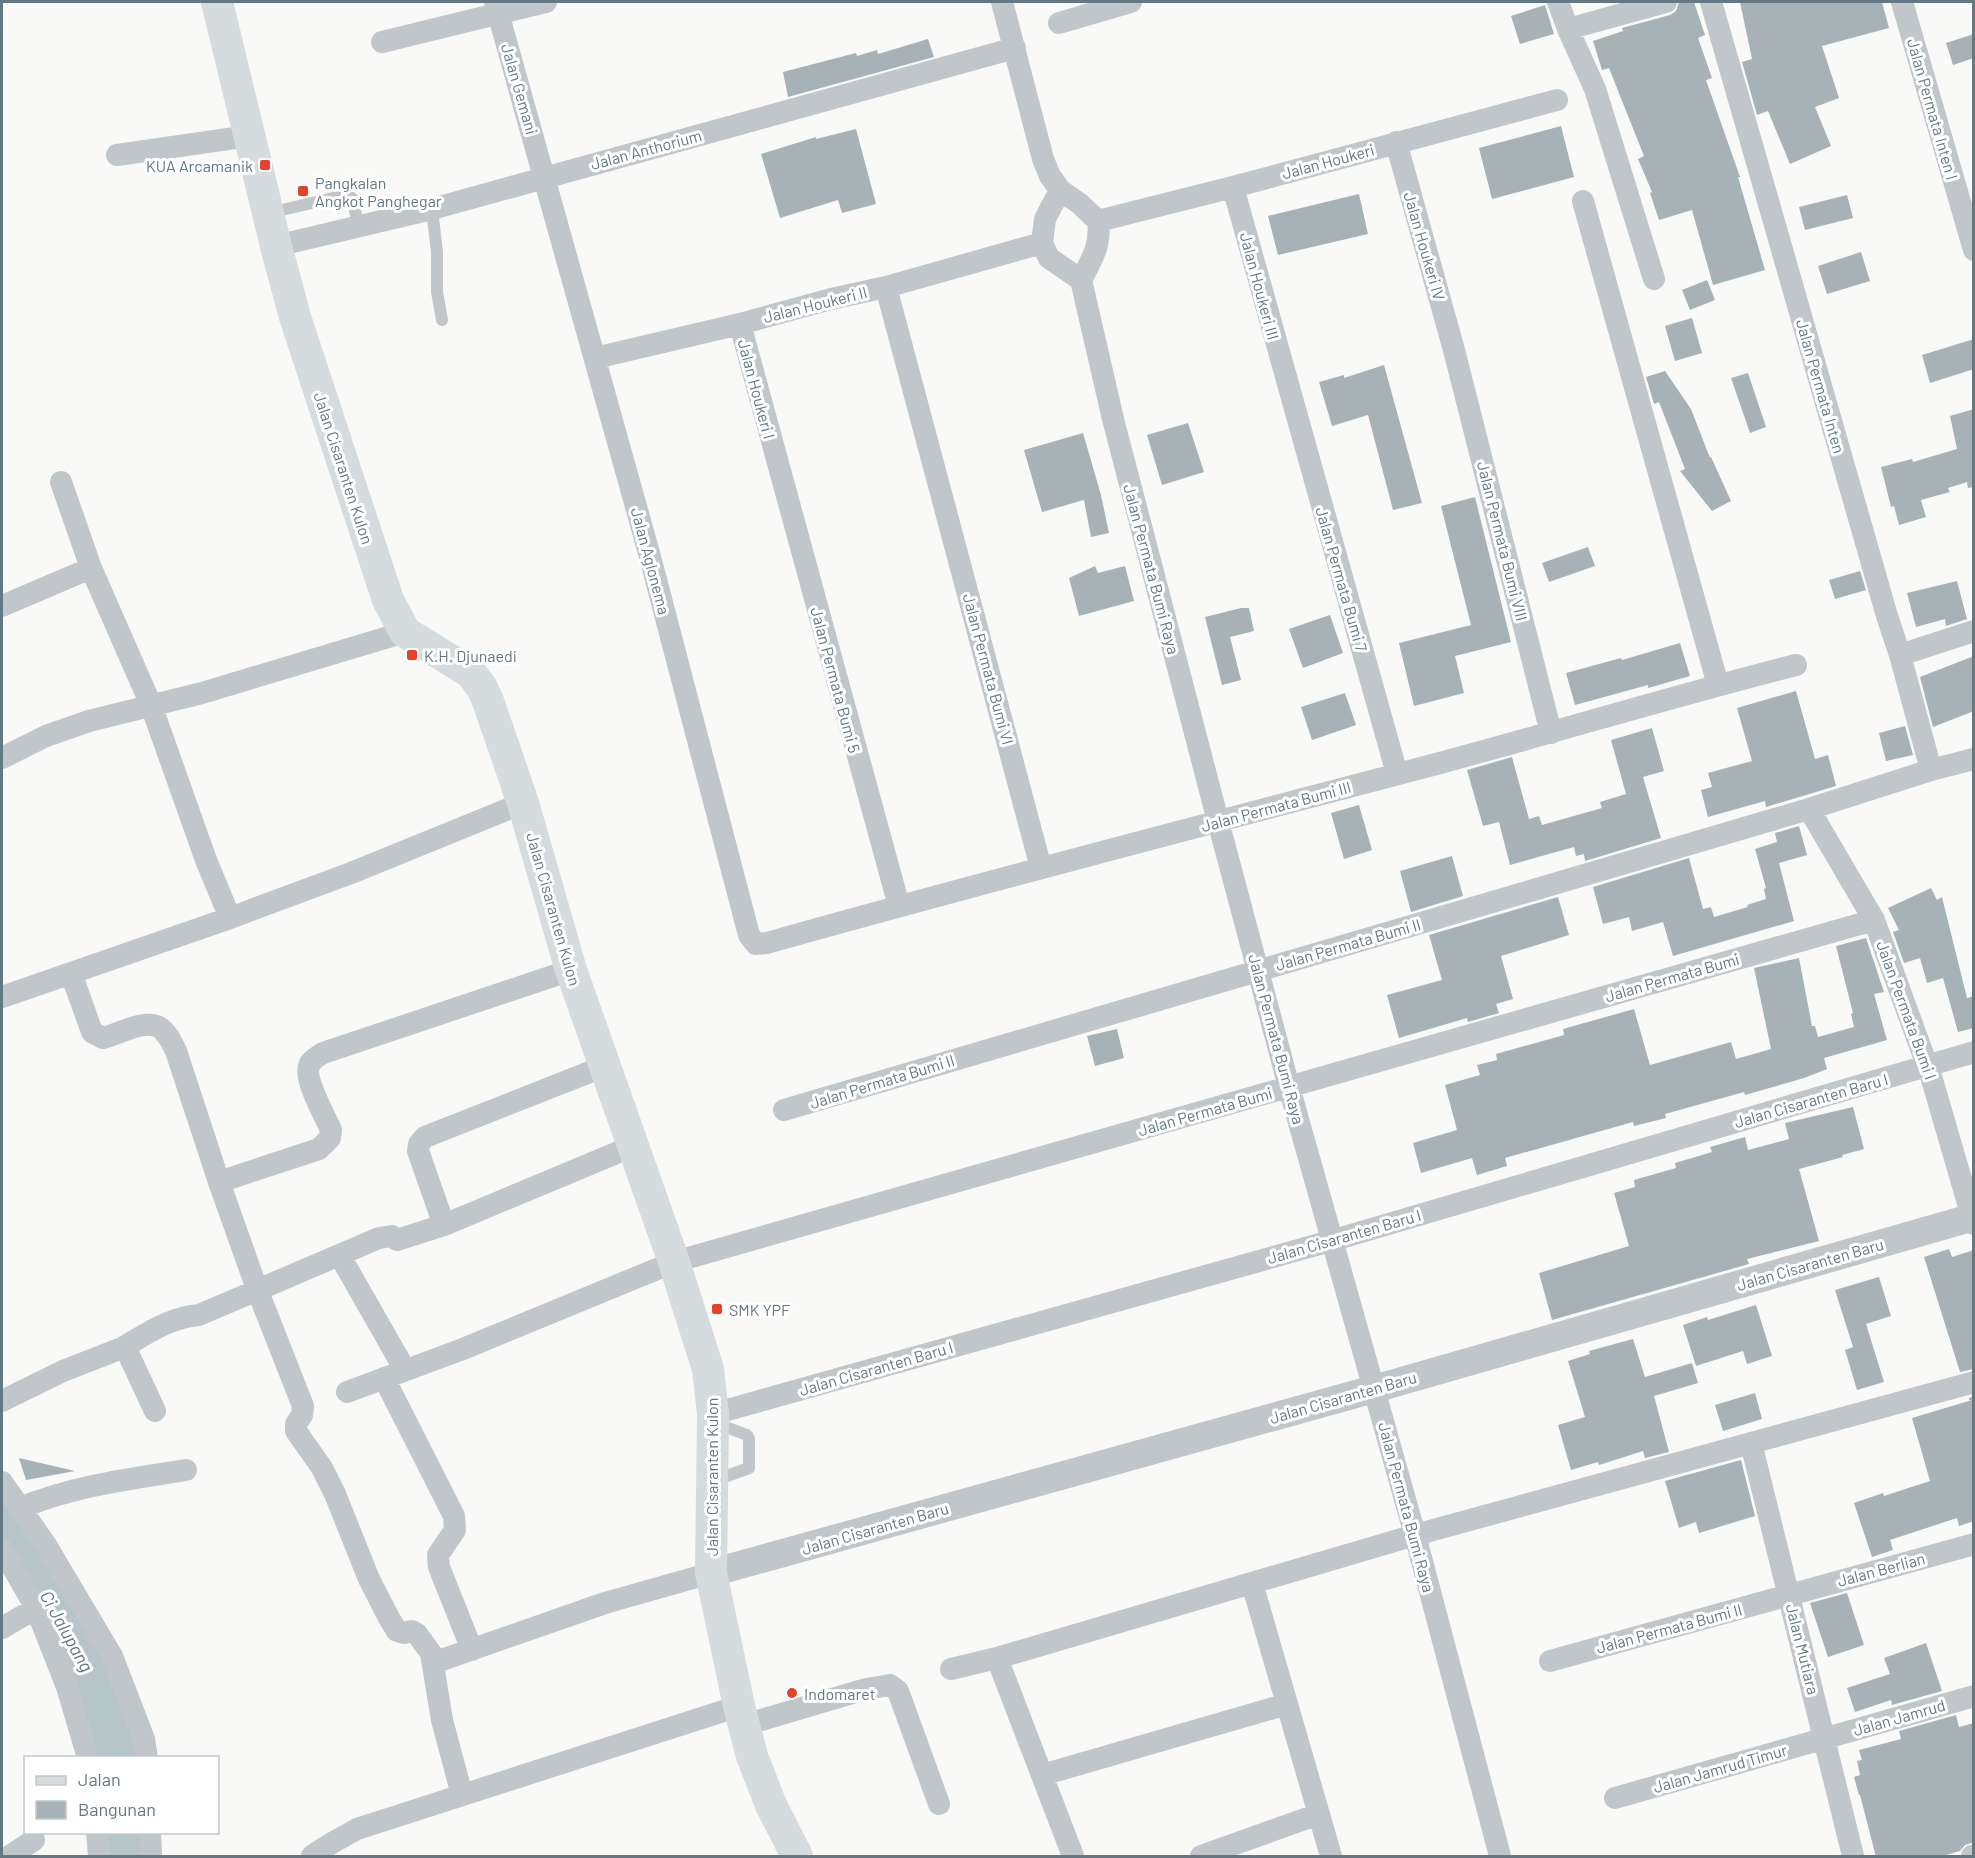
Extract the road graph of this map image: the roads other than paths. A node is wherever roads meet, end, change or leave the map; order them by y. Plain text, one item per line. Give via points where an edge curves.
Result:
1 (217, 2) edge
2 (546, 2) edge
3 (1002, 2) edge
4 (1131, 2) edge
5 (1558, 2) edge
6 (1666, 2) edge
7 (1711, 2) edge
8 (1902, 2) edge
9 (497, 8) edge
10 (1059, 23) dead end
11 (1568, 29) junction
12 (382, 42) dead end
13 (1015, 48) junction
14 (1557, 100) dead end
15 (249, 136) junction
16 (1396, 142) junction
17 (117, 155) dead end
18 (545, 177) junction
19 (1233, 187) junction
20 (1060, 190) junction
21 (1583, 201) dead end
22 (432, 209) junction
23 (268, 213) junction
24 (1098, 221) junction
25 (358, 227) junction
26 (1042, 243) junction
27 (276, 246) junction
28 (1974, 250) edge
29 (1653, 279) dead end
30 (1081, 280) junction
31 (886, 287) junction
32 (442, 320) dead end
33 (740, 324) junction
34 (1454, 350) joint
35 (595, 358) junction
36 (1287, 385) joint
37 (774, 455) joint
38 (936, 470) joint
39 (61, 482) dead end
40 (91, 568) junction
41 (2, 606) edge
42 (1974, 631) edge
43 (405, 632) junction
44 (1900, 655) junction
45 (1796, 665) dead end
46 (1718, 685) junction
47 (151, 705) junction
48 (1551, 733) junction
49 (2, 758) edge
50 (1974, 759) edge
51 (1931, 770) junction
52 (1397, 774) junction
53 (523, 803) junction
54 (1809, 809) junction
55 (1218, 821) junction
56 (1041, 868) junction
57 (899, 906) junction
58 (230, 918) junction
59 (1874, 920) junction
60 (756, 944) joint
61 (571, 970) junction
62 (1258, 970) junction
63 (71, 973) junction
64 (2, 997) edge
65 (1974, 1052) edge
66 (605, 1066) junction
67 (1927, 1066) junction
68 (1289, 1087) junction
69 (784, 1110) dead end
70 (633, 1146) junction
71 (219, 1182) junction
72 (1973, 1220) edge
73 (444, 1225) junction
74 (1334, 1240) junction
75 (340, 1256) junction
76 (674, 1262) junction
77 (257, 1289) junction
78 (122, 1347) junction
79 (405, 1370) junction
80 (384, 1378) junction
81 (1974, 1382) edge
82 (1374, 1389) junction
83 (347, 1392) dead end
84 (2, 1401) edge
85 (155, 1411) dead end
86 (713, 1418) junction
87 (1751, 1443) junction
88 (186, 1470) dead end
89 (2, 1482) edge
90 (20, 1508) junction
91 (1415, 1535) junction
92 (1974, 1544) edge
93 (2, 1549) edge
94 (711, 1573) junction
95 (1252, 1583) junction
96 (1789, 1595) junction
97 (36, 1608) junction
98 (2, 1628) edge
99 (472, 1650) junction
100 (997, 1658) junction
101 (1550, 1661) dead end
102 (433, 1664) junction
103 (951, 1669) dead end
104 (1974, 1696) edge
105 (1287, 1704) junction
106 (742, 1715) junction
107 (1825, 1738) junction
108 (87, 1756) edge
109 (147, 1756) edge
110 (1042, 1775) junction
111 (462, 1795) junction
112 (1615, 1798) dead end
113 (939, 1804) dead end
114 (1318, 1814) junction
115 (97, 1834) edge
116 (150, 1834) edge
117 (34, 1840) dead end
118 (10, 1857) edge
119 (99, 1857) edge
120 (151, 1857) edge
121 (312, 1857) edge
122 (797, 1857) edge
123 (1073, 1857) edge
124 (1201, 1857) edge
125 (1331, 1857) edge
126 (1500, 1857) edge
127 (1853, 1857) edge

1 - 15 main road, Jalan Cisaranten Kulon
2 - 9 street
3 - 13 street
4 - 10 street
5 - 11 street
6 - 11 street
7 - 44 street, Jalan Permata Inten
8 - 28 street, Jalan Permata Inten I
9 - 12 street
9 - 18 street, Jalan Gemani
11 - 29 street via 1595,89
13 - 18 street, Jalan Anthorium
13 - 20 street via 1043,159
14 - 16 street, Jalan Houkeri
15 - 17 street
15 - 23 main road, Jalan Cisaranten Kulon
16 - 19 street, Jalan Houkeri
16 - 34 street, Jalan Houkeri IV
18 - 22 street, Jalan Anthorium
18 - 35 street, Jalan Aglonema
19 - 24 street, Jalan Houkeri
19 - 36 street, Jalan Houkeri III
20 - 24 street
20 - 26 street via 1045,219
21 - 46 street
22 - 25 street, Jalan Anthorium
22 - 32 lane
23 - 25 lane via 346,195 352,198
23 - 27 main road, Jalan Cisaranten Kulon
24 - 30 street via 1097,250
25 - 27 street, Jalan Anthorium
26 - 30 street via 1049,258
26 - 31 street
27 - 43 main road, Jalan Cisaranten Kulon via 315,382 388,600
30 - 55 street, Jalan Permata Bumi Raya via 1113,419
31 - 33 street, Jalan Houkeri II
31 - 38 street, Jalan Houkeri II
33 - 35 street, Jalan Houkeri II
33 - 37 street, Jalan Houkeri I
34 - 48 street, Jalan Permata Bumi VIII
35 - 60 street, Jalan Aglonema via 749,935
36 - 52 street, Jalan Permata Bumi 7
37 - 57 street, Jalan Permata Bumi 5
38 - 56 street, Jalan Permata Bumi VI
39 - 40 street
40 - 41 street
40 - 47 street
42 - 44 street
43 - 47 street
43 - 53 main road, Jalan Cisaranten Kulon via 471,673 482,688
44 - 51 street, Jalan Permata Inten
45 - 46 street, Jalan Permata Bumi III
46 - 48 street, Jalan Permata Bumi III
47 - 49 street via 46,736
47 - 58 street
48 - 52 street, Jalan Permata Bumi III
50 - 51 street, Jalan Permata Bumi II
51 - 54 street, Jalan Permata Bumi II
52 - 55 street, Jalan Permata Bumi III
53 - 58 street
53 - 61 main road, Jalan Cisaranten Kulon
54 - 59 street, Jalan Permata Bumi I
54 - 62 street, Jalan Permata Bumi II
55 - 56 street, Jalan Permata Bumi III
55 - 62 street, Jalan Permata Bumi Raya
56 - 57 street, Jalan Permata Bumi III
57 - 60 street, Jalan Permata Bumi III
58 - 63 street
59 - 67 street, Jalan Permata Bumi I
59 - 68 street, Jalan Permata Bumi
61 - 66 main road, Jalan Cisaranten Kulon
61 - 71 street via 323,1053 308,1068 331,1130 330,1138 319,1149
62 - 68 street, Jalan Permata Bumi Raya
62 - 69 street, Jalan Permata Bumi II
63 - 64 street
63 - 71 street via 92,1032 98,1037 146,1025 159,1027 166,1034 176,1051
65 - 67 street, Jalan Cisaranten Baru I
66 - 70 main road, Jalan Cisaranten Kulon
66 - 73 street via 425,1137 418,1151
67 - 72 street, Jalan Permata Bumi I
67 - 74 street, Jalan Cisaranten Baru I
68 - 74 street, Jalan Permata Bumi Raya
68 - 76 street, Jalan Permata Bumi
70 - 73 street
70 - 76 main road, Jalan Cisaranten Kulon
71 - 77 street
72 - 82 street, Jalan Cisaranten Baru
73 - 75 street via 397,1240 392,1236 378,1238
74 - 82 street, Jalan Permata Bumi Raya
74 - 86 street, Jalan Cisaranten Baru I
75 - 77 street
75 - 79 street
76 - 79 street, Jalan Permata Bumi
76 - 86 main road, Jalan Cisaranten Kulon via 708,1369
77 - 78 street via 199,1315 169,1321
77 - 102 street via 303,1406 296,1431 322,1468 389,1618 397,1631 417,1634 431,1653
78 - 84 street
78 - 85 street
79 - 80 street, Jalan Permata Bumi
80 - 83 street, Jalan Permata Bumi
80 - 99 street via 454,1516 455,1530 438,1555 439,1567
81 - 87 street
82 - 91 street, Jalan Permata Bumi Raya
82 - 94 street, Jalan Cisaranten Baru
86 - 94 main road, Jalan Cisaranten Kulon
87 - 91 street
87 - 96 street, Jalan Mutiara
88 - 90 street via 88,1486
89 - 90 street
90 - 109 street via 112,1656 144,1739
91 - 95 street
91 - 126 street, Jalan Permata Bumi Raya
92 - 96 street, Jalan Berlian
93 - 97 street
94 - 99 street via 605,1603
94 - 106 main road, Jalan Cisaranten Kulon
95 - 100 street
95 - 105 street
96 - 101 street, Jalan Permata Bumi II
96 - 107 street, Jalan Mutiara
97 - 98 street
97 - 108 street via 67,1688
99 - 102 street
100 - 103 street
100 - 110 street
102 - 111 street via 442,1720
104 - 107 street, Jalan Jamrud
105 - 110 street
105 - 114 street
106 - 111 street
106 - 113 street via 890,1685 898,1691
106 - 122 main road, Jalan Cisaranten Kulon via 752,1756
107 - 112 street, Jalan Jamrud Timur
107 - 127 street, Jalan Mutiara
110 - 123 street
111 - 121 street via 357,1830
114 - 124 street
114 - 125 street
115 - 119 street
116 - 120 street
117 - 118 street

